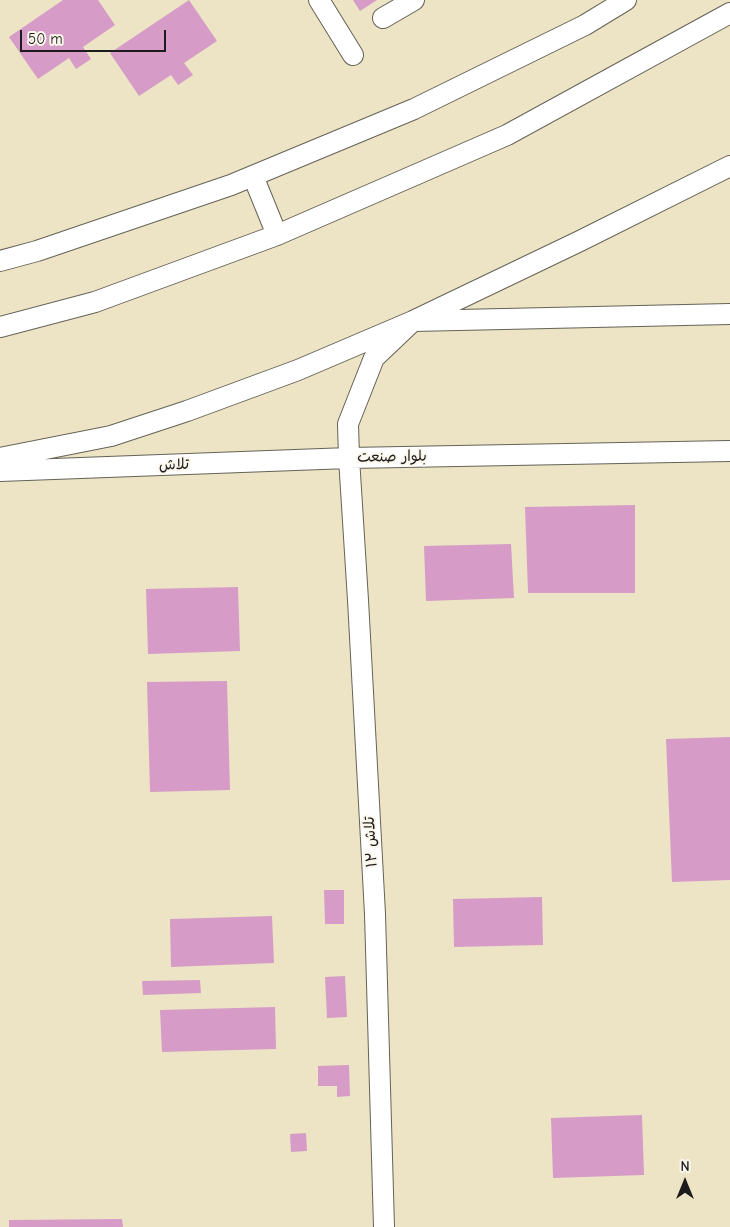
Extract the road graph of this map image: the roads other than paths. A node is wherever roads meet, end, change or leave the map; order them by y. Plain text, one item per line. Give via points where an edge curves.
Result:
1 (319, 0) edge
2 (414, 0) edge
3 (626, 0) edge
4 (730, 13) edge
5 (383, 18) dead end
6 (353, 55) dead end
7 (730, 166) edge
8 (253, 176) junction
9 (276, 236) junction
10 (0, 261) edge
11 (730, 314) edge
12 (413, 321) junction
13 (0, 327) edge
14 (730, 451) edge
15 (0, 458) edge
16 (349, 458) junction
17 (0, 471) edge
18 (384, 1227) edge

1 - 6 street
2 - 5 street
3 - 8 street via 585,25 414,109
4 - 9 street via 507,135
7 - 12 street
8 - 9 street
8 - 10 street
9 - 13 street via 95,302
11 - 12 street
12 - 15 street via 187,412 111,436
12 - 16 street, بلوار صنعت via 374,358 348,424
14 - 16 street, بلوار صنعت
16 - 17 street, تلاش
16 - 18 street, تلاش ۱۲ via 375,914

